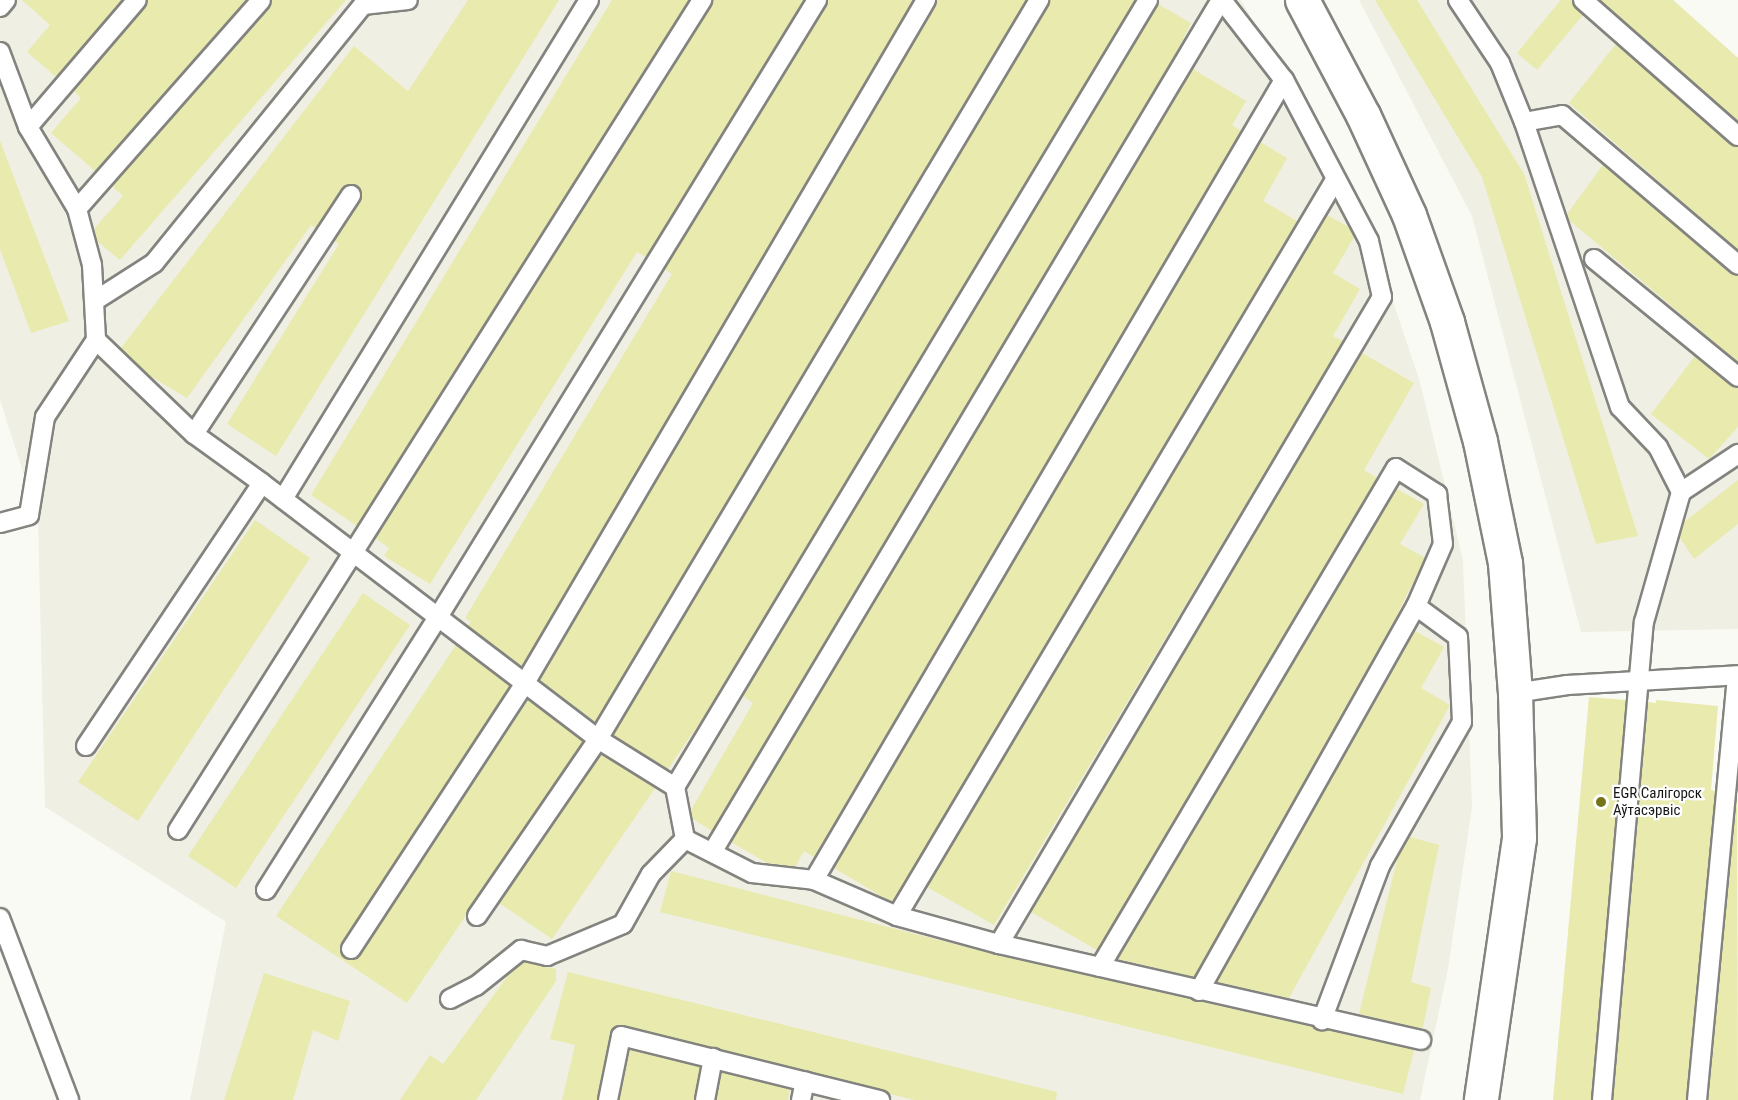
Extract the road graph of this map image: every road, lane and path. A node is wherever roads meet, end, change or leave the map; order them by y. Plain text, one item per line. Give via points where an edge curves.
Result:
1 (6, 0) edge
2 (137, 0) edge
3 (261, 0) edge
4 (408, 0) edge
5 (589, 0) edge
6 (702, 0) edge
7 (817, 0) edge
8 (926, 0) edge
9 (1039, 0) edge
10 (1148, 0) edge
11 (1222, 0) edge
12 (1302, 0) edge
13 (1458, 0) edge
14 (1583, 0) edge
15 (0, 7) edge
16 (0, 52) edge
17 (1284, 80) junction
18 (1524, 122) junction
19 (28, 127) junction
20 (1738, 136) edge
21 (1335, 180) junction
22 (351, 195) dead end
23 (77, 209) junction
24 (1594, 259) dead end
25 (1738, 265) edge
26 (96, 300) junction
27 (96, 340) junction
28 (1738, 377) edge
29 (194, 434) junction
30 (1738, 454) edge
31 (262, 483) junction
32 (1681, 492) junction
33 (283, 499) junction
34 (0, 523) edge
35 (356, 554) junction
36 (1416, 606) junction
37 (438, 617) junction
38 (1638, 681) junction
39 (525, 683) junction
40 (1737, 683) edge
41 (1515, 693) junction
42 (598, 739) junction
43 (86, 746) dead end
44 (675, 788) junction
45 (178, 830) dead end
46 (685, 839) junction
47 (713, 851) junction
48 (814, 880) junction
49 (266, 890) dead end
50 (477, 916) dead end
51 (897, 916) junction
52 (0, 918) edge
53 (999, 944) junction
54 (351, 949) dead end
55 (1100, 967) junction
56 (1199, 991) junction
57 (450, 999) dead end
58 (1322, 1020) junction
59 (1421, 1040) dead end
60 (713, 1058) junction
61 (805, 1081) junction
62 (69, 1100) edge
63 (608, 1100) edge
64 (705, 1100) edge
65 (801, 1100) edge
66 (880, 1100) edge
67 (1481, 1100) edge
68 (1602, 1100) edge
69 (1697, 1100) edge

1 - 15 lane
2 - 19 lane
3 - 23 lane
4 - 26 lane via 363,5 154,263
5 - 33 lane
6 - 35 lane
7 - 37 lane
8 - 39 lane
9 - 42 lane
10 - 44 lane
11 - 17 lane
11 - 47 lane
12 - 41 main road via 1364,115 1409,216 1446,322 1480,441 1506,563
13 - 18 lane via 1500,63
14 - 20 lane
16 - 19 lane
17 - 21 lane
17 - 48 lane
18 - 25 lane via 1562,115
18 - 32 lane via 1620,407 1658,447
19 - 23 lane
21 - 51 lane
21 - 53 lane via 1369,241 1382,297
22 - 29 lane
23 - 26 lane via 92,265
24 - 28 lane
26 - 27 lane
27 - 29 lane
27 - 34 lane via 45,417 28,515
29 - 31 lane
30 - 32 lane
31 - 33 lane
31 - 43 lane
32 - 38 lane via 1644,622
33 - 35 lane
35 - 37 lane
35 - 45 lane
36 - 55 lane via 1443,544 1437,494 1396,468
36 - 56 lane
36 - 58 lane via 1458,637 1462,722 1380,866
37 - 39 lane
37 - 49 lane
38 - 40 lane via 1698,678
38 - 41 lane
38 - 68 lane
39 - 42 lane
39 - 54 lane
40 - 69 lane
41 - 67 main road via 1519,838
42 - 44 lane
42 - 50 lane
44 - 46 lane
46 - 47 lane
46 - 57 lane via 651,874 622,924 547,956 521,951 476,986
47 - 48 lane via 752,873
48 - 51 lane
51 - 53 lane
52 - 62 lane
53 - 55 lane
55 - 56 lane
56 - 58 lane
58 - 59 lane
60 - 61 lane
60 - 63 lane via 621,1036
60 - 64 lane
61 - 65 lane
61 - 66 lane

